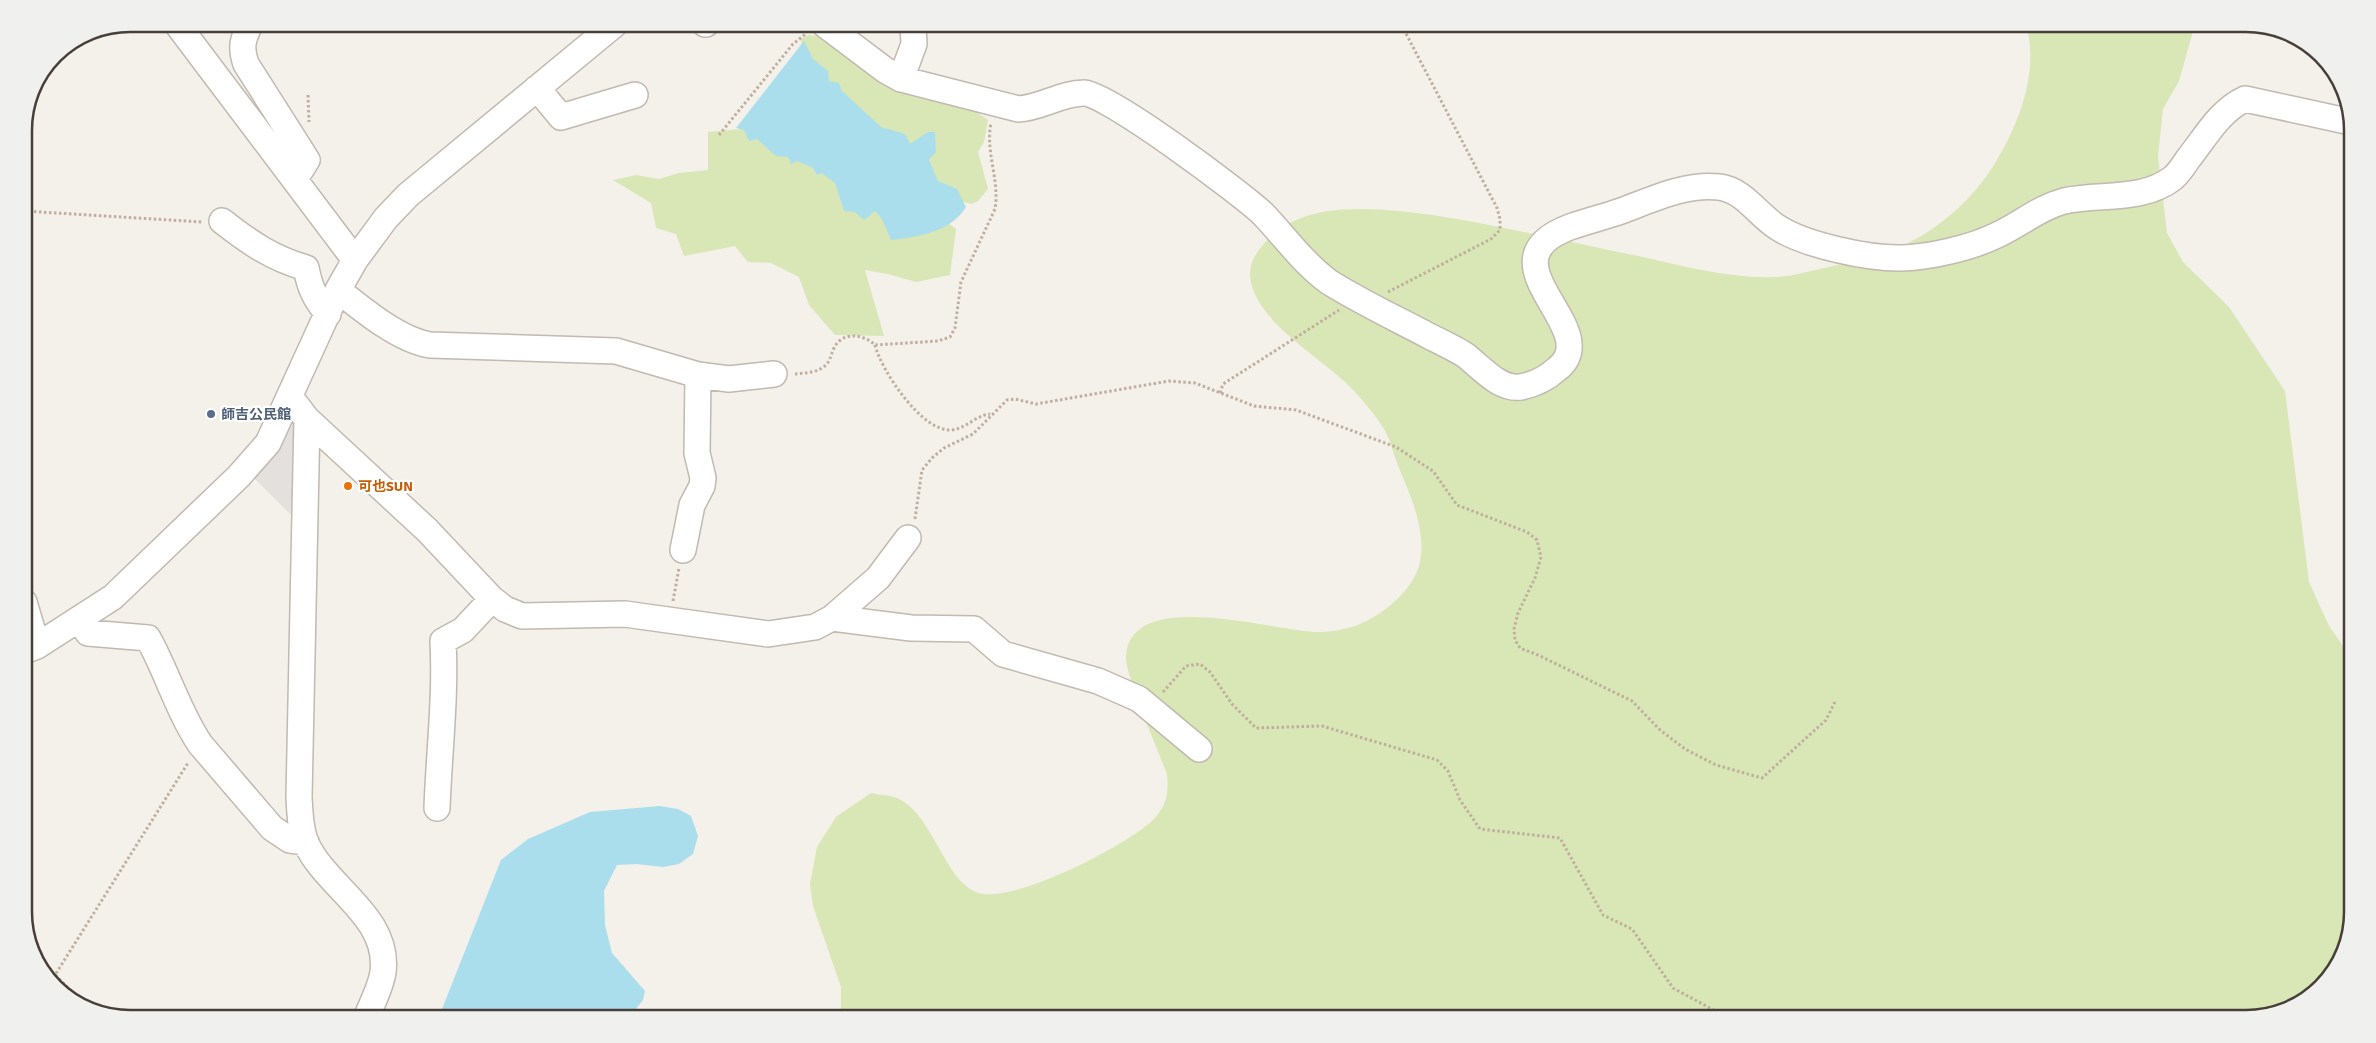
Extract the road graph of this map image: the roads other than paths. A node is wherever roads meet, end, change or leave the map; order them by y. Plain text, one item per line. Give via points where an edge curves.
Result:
1 (183, 32) edge
2 (246, 32) edge
3 (604, 32) edge
4 (827, 32) edge
5 (913, 32) edge
6 (901, 79) junction
7 (537, 88) junction
8 (634, 95) dead end
9 (2343, 120) edge
10 (295, 179) junction
11 (222, 221) road end
12 (355, 260) junction
13 (338, 290) junction
14 (328, 314) junction
15 (774, 374) road end
16 (698, 375) junction
17 (290, 397) junction
18 (308, 419) junction
19 (908, 538) road end
20 (683, 550) road end
21 (492, 598) junction
22 (832, 618) junction
23 (80, 620) junction
24 (33, 647) edge
25 (1199, 748) dead end
26 (437, 808) dead end
27 (306, 842) junction
28 (369, 1010) edge

1 - 10 street
2 - 10 street via 242,42 246,64 307,160
3 - 7 street
4 - 6 street
5 - 6 street via 914,44
6 - 9 street via 1018,109 1086,93 1125,112 1238,193 1262,214 1313,271 1464,355 1494,380 1517,388 1542,382 1564,364 1570,350 1569,336 1534,267 1537,251 1546,239 1567,228 1644,202 1695,188 1720,187 1738,193 1776,226 1797,238 1852,252 1902,258 1954,250 1995,236 2044,207 2068,200 2134,194 2157,188 2175,176 2221,116 2244,99
7 - 8 street via 562,117
7 - 12 street via 408,195 386,218
10 - 12 street
11 - 14 street via 253,245 282,261 306,268 315,300
12 - 13 street
13 - 14 street
13 - 16 street via 416,342 616,351
14 - 17 street
15 - 16 street via 729,379
16 - 20 street via 697,453 703,478 692,505
17 - 18 street
17 - 23 street via 268,442 239,476 113,598
18 - 21 street via 427,530
18 - 27 street via 299,798
19 - 22 street via 878,578
21 - 22 street via 505,609 522,616 625,614 768,634 815,627
21 - 26 street via 463,630 443,641 445,687
22 - 25 street via 911,628 974,629 1003,654 1098,681 1139,699
23 - 24 street
23 - 27 street via 88,633 148,638 200,744 272,828 290,840
27 - 28 street via 316,860 374,928 383,954 383,973

